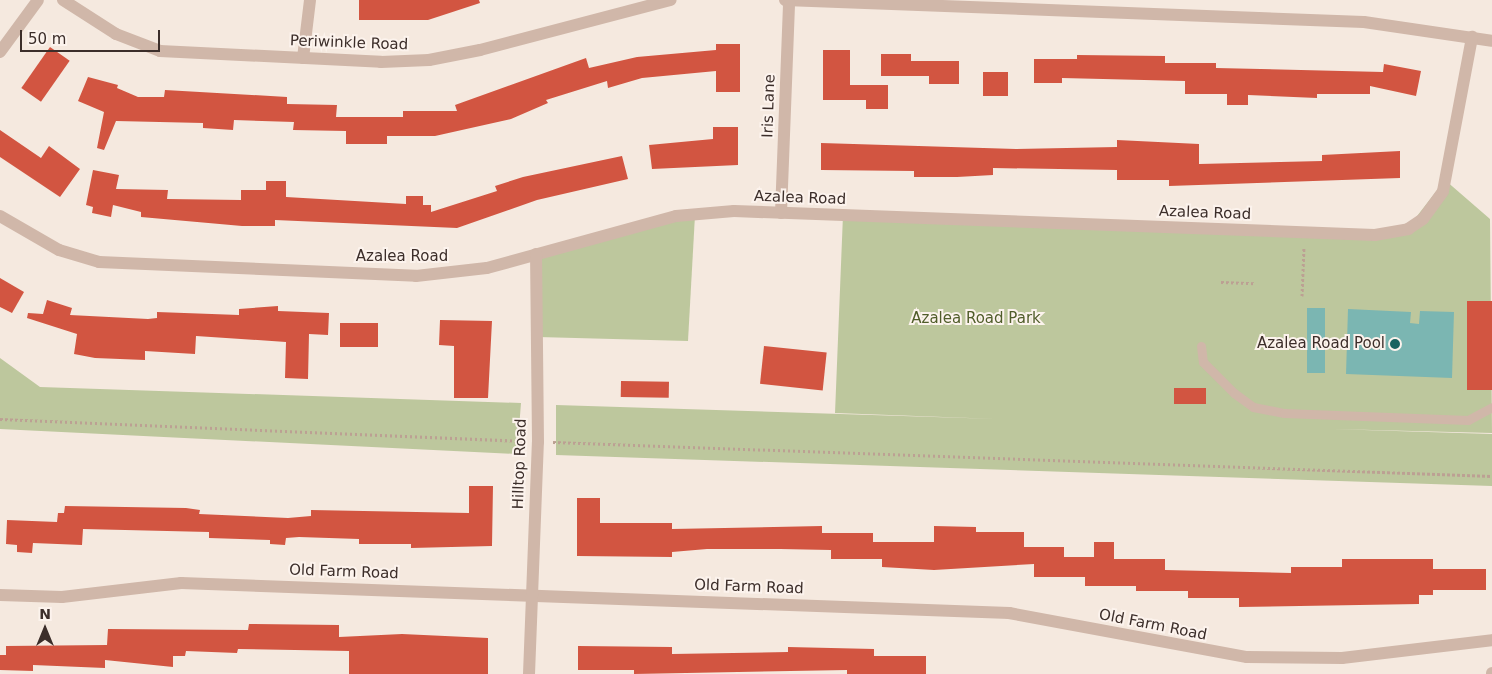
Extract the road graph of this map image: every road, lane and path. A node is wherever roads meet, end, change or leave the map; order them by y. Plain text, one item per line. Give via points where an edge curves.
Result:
1 (38, 0) edge
2 (63, 0) edge
3 (310, 0) edge
4 (671, 0) edge
5 (785, 0) edge
6 (789, 0) edge
7 (978, 3) edge
8 (1472, 37) junction
9 (1492, 41) edge
10 (0, 52) edge
11 (304, 58) junction
12 (781, 213) junction
13 (0, 216) edge
14 (1304, 233) junction
15 (536, 254) junction
16 (1221, 282) dead end
17 (1254, 283) dead end
18 (1302, 296) dead end
19 (1201, 346) dead end
20 (1492, 407) edge
21 (0, 418) edge
22 (538, 442) junction
23 (1492, 476) edge
24 (0, 595) edge
25 (532, 596) junction
26 (1492, 640) edge
27 (529, 674) edge

1 - 10 street
2 - 11 street, Periwinkle Road via 116,34 160,51
3 - 11 street
4 - 11 street, Periwinkle Road via 429,60
5 - 6 street
6 - 7 street
6 - 12 street, Iris Lane
7 - 8 street via 1364,22
8 - 9 street
8 - 14 street, Azalea Road via 1443,191 1431,212 1396,233
12 - 14 street, Azalea Road
12 - 15 street, Azalea Road via 676,216
13 - 15 street, Azalea Road via 58,250 140,266 416,276 487,268
14 - 18 path
15 - 22 street, Hilltop Road
16 - 17 path
19 - 20 lane via 1203,362 1234,393 1253,407 1284,414 1468,420
21 - 22 path
22 - 23 path
22 - 25 street, Hilltop Road
24 - 25 street, Old Farm Road via 62,597 181,583
25 - 26 street, Old Farm Road via 1009,613 1247,657 1342,658
25 - 27 street, Hilltop Road

